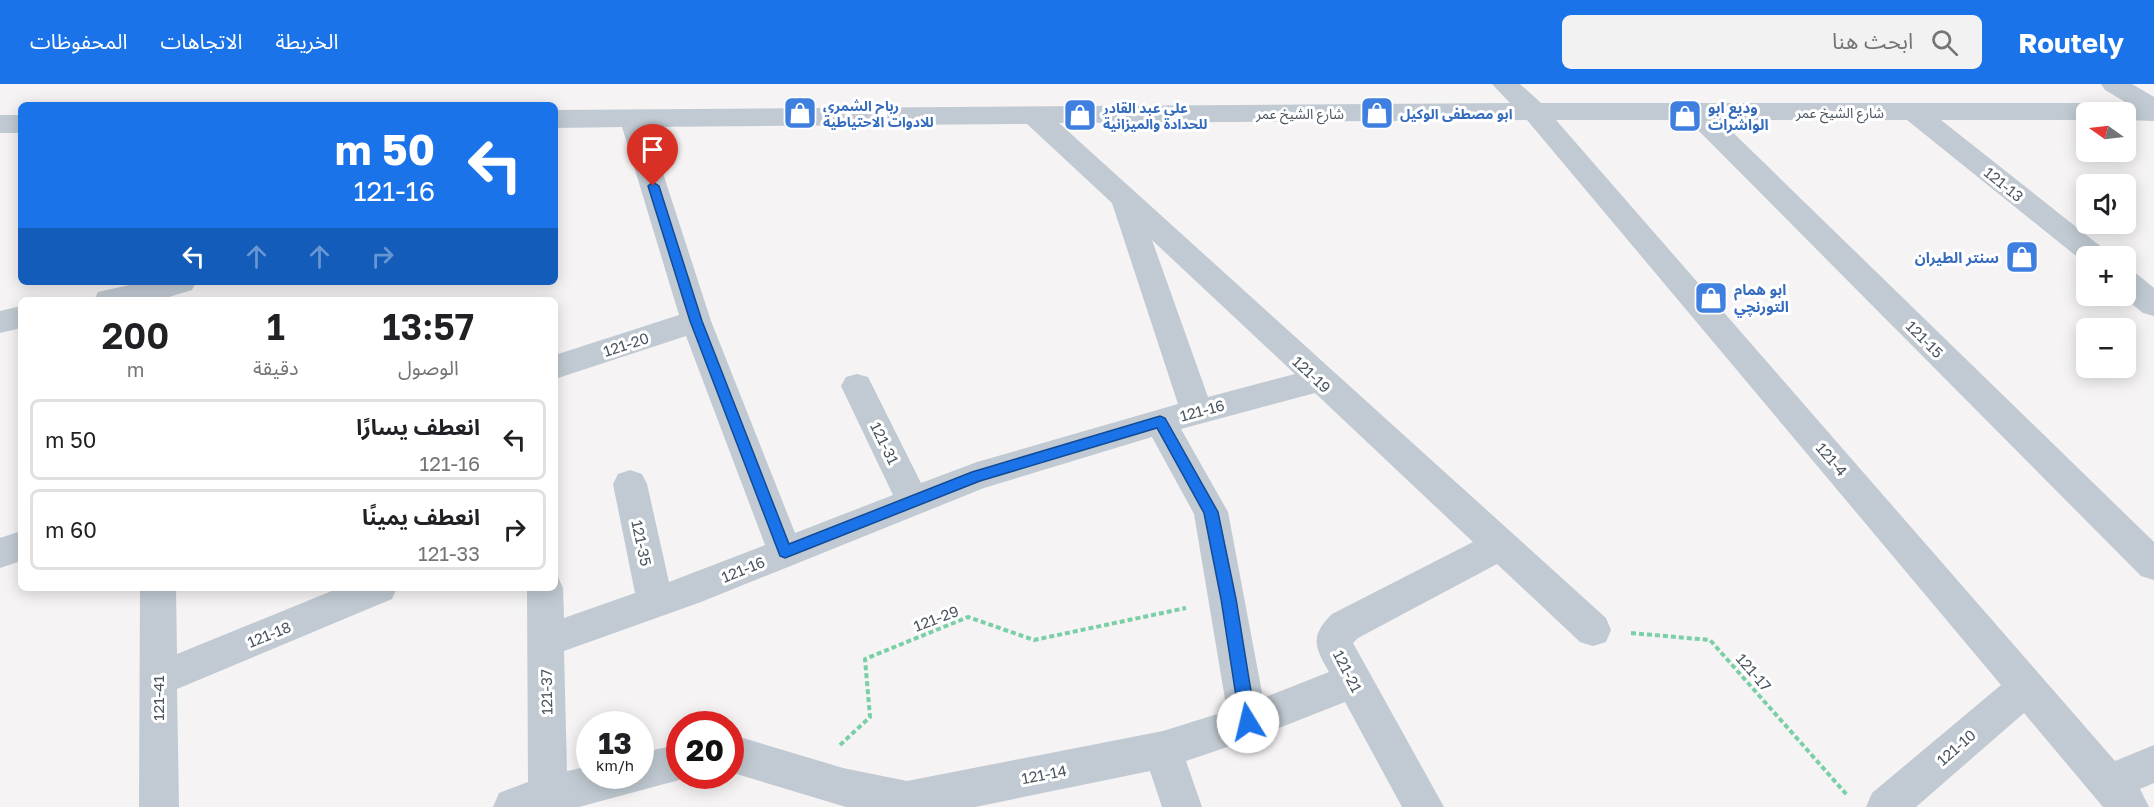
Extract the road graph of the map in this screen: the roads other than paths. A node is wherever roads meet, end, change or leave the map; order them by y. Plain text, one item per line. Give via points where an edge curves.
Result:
1 (1505, 84) edge
2 (2114, 84) edge
3 (1534, 111) junction
4 (2154, 111) edge
5 (1696, 112) junction
6 (1914, 112) junction
7 (1034, 115) junction
8 (632, 118) junction
9 (558, 119) edge
10 (0, 124) edge
11 (18, 124) edge
12 (1124, 199) junction
13 (2082, 246) edge
14 (171, 285) edge
15 (2136, 290) edge
16 (152, 291) edge
17 (123, 297) edge
18 (2154, 304) edge
19 (18, 319) edge
20 (696, 321) junction
21 (0, 322) edge
22 (558, 366) edge
23 (1318, 380) junction
24 (857, 386) dead end
25 (1197, 412) junction
26 (1160, 422) junction
27 (630, 484) dead end
28 (913, 501) junction
29 (1500, 545) junction
30 (18, 547) edge
31 (785, 552) junction
32 (0, 554) edge
33 (2154, 565) edge
34 (158, 591) edge
35 (372, 591) edge
36 (545, 591) edge
37 (655, 602) junction
38 (1593, 630) road end
39 (546, 641) junction
40 (158, 680) junction
41 (1352, 681) junction
42 (2026, 687) junction
43 (1248, 722) junction
44 (1163, 750) junction
45 (744, 757) edge
46 (2154, 764) edge
47 (578, 789) edge
48 (2119, 795) edge
49 (531, 801) edge
50 (941, 801) edge
51 (1868, 803) edge
52 (159, 807) edge
53 (1182, 807) edge
54 (1424, 807) edge

1 - 3 street, 121-4
2 - 4 street
3 - 5 street, شارع الشيخ عمر
3 - 7 street, شارع الشيخ عمر
3 - 42 street, 121-4
4 - 6 street, شارع الشيخ عمر
5 - 6 street, شارع الشيخ عمر
5 - 33 street, 121-15
6 - 13 street, 121-13
7 - 8 street, شارع الشيخ عمر
7 - 12 street, 121-19
8 - 9 street, شارع الشيخ عمر
8 - 20 street
10 - 11 street
12 - 23 street, 121-19
12 - 25 street
14 - 16 street
15 - 18 street
16 - 17 street
19 - 21 street
20 - 22 street, 121-20
20 - 31 street
23 - 25 street, 121-16
23 - 29 street, 121-19
24 - 28 street, 121-31
25 - 26 street, 121-16
26 - 28 street, 121-16 via 977,476
26 - 43 street via 1211,512
27 - 37 street, 121-35
28 - 31 street, 121-16
29 - 38 street, 121-19
29 - 41 street, 121-21 via 1345,626 1335,636 1334,646
30 - 32 street
31 - 37 street, 121-16
34 - 40 street, 121-41
35 - 40 street, 121-18
36 - 39 street, 121-37
37 - 39 street, 121-16
39 - 49 street, 121-37
40 - 52 street, 121-41
41 - 43 street, 121-14
41 - 54 street, 121-21
42 - 48 street, 121-4
42 - 51 street, 121-10
43 - 44 street, 121-14
44 - 50 street, 121-14
44 - 53 street
45 - 50 street, 121-14 via 843,787 907,801
46 - 48 street
47 - 49 street

